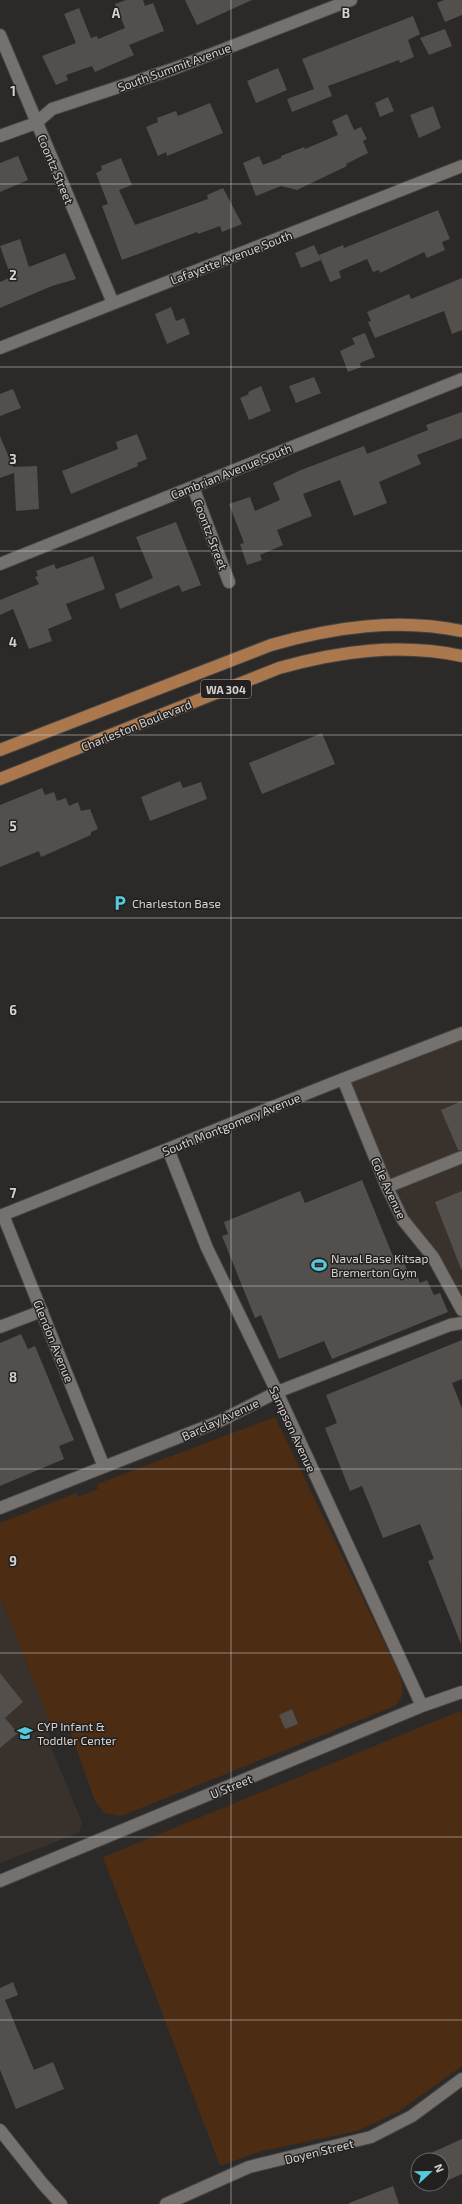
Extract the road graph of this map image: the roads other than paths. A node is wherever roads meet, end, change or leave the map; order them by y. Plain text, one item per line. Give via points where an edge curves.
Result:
1 (351, 0) edge
2 (0, 35) edge
3 (36, 122) junction
4 (0, 136) edge
5 (462, 166) edge
6 (114, 303) junction
7 (0, 348) edge
8 (462, 379) edge
9 (192, 486) junction
10 (0, 564) edge
11 (229, 582) dead end
12 (462, 631) edge
13 (462, 656) edge
14 (0, 750) edge
15 (0, 779) edge
16 (462, 1034) edge
17 (343, 1079) junction
18 (168, 1150) junction
19 (462, 1157) edge
20 (387, 1187) junction
21 (2, 1215) edge
22 (462, 1310) edge
23 (42, 1311) junction
24 (462, 1323) edge
25 (0, 1327) edge
26 (277, 1392) junction
27 (104, 1467) junction
28 (0, 1508) edge
29 (462, 1692) edge
30 (422, 1706) junction
31 (0, 1881) edge
32 (462, 2080) edge
33 (0, 2130) edge
34 (61, 2204) edge
35 (166, 2204) edge

1 - 3 street, South Summit Avenue via 173,68 52,109
2 - 3 street, Coontz Street
3 - 4 street, South Summit Avenue
3 - 6 street, Coontz Street
5 - 6 street, Lafayette Avenue South
6 - 7 street, Lafayette Avenue South
8 - 9 street, Cambrian Avenue South
9 - 10 street, Cambrian Avenue South
9 - 11 street, Coontz Street
12 - 14 highway, Charleston Boulevard / WA 304 via 424,625 400,625 351,627 308,635 271,645
13 - 15 highway, Charleston Boulevard / WA 304 via 422,650 354,651 279,668
16 - 17 street, South Montgomery Avenue
17 - 18 street, South Montgomery Avenue
17 - 20 street, Cole Avenue
18 - 21 street, South Montgomery Avenue
18 - 26 street, Sampson Avenue via 207,1248
19 - 20 street
20 - 22 street, Cole Avenue via 402,1220 433,1257
21 - 23 street, Glendon Avenue
23 - 25 street
23 - 27 street, Glendon Avenue
24 - 26 street, Barclay Avenue via 450,1324
26 - 27 street, Barclay Avenue via 220,1421
26 - 30 street, Sampson Avenue
27 - 28 street, Barclay Avenue
29 - 30 street, U Street
30 - 31 street, U Street
32 - 35 street, Doyen Street via 412,2116 371,2137 249,2167
33 - 34 street

